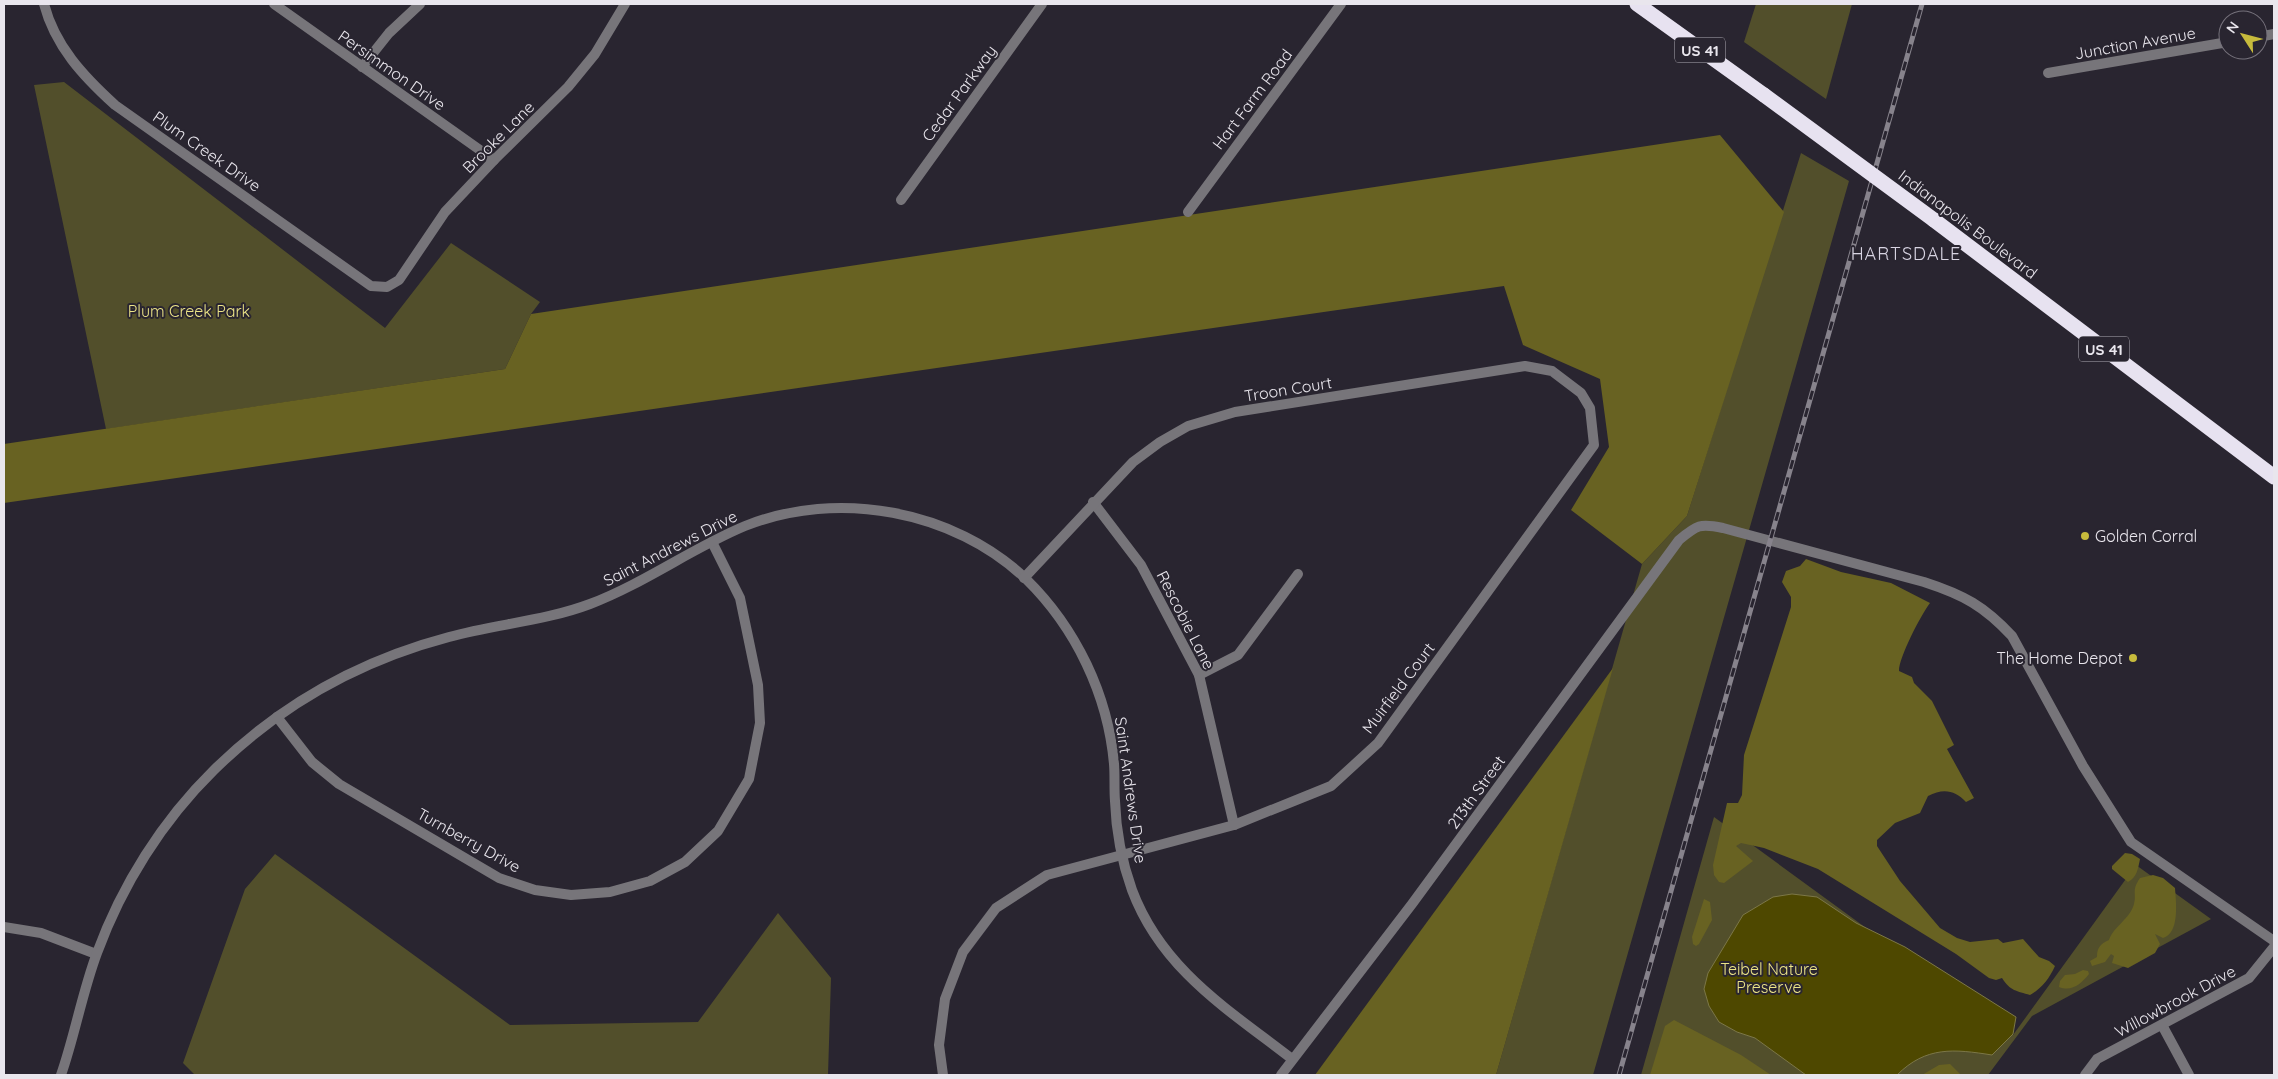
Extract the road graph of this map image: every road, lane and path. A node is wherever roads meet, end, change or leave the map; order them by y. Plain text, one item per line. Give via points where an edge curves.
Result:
1 (44, 4) edge
2 (274, 4) edge
3 (420, 4) edge
4 (625, 4) edge
5 (1042, 4) edge
6 (1341, 4) edge
7 (1637, 4) edge
8 (2218, 44) edge
9 (362, 67) junction
10 (2048, 73) dead end
11 (494, 160) junction
12 (901, 200) dead end
13 (1188, 212) dead end
14 (387, 287) joint
15 (1590, 418) joint
16 (2274, 477) edge
17 (1094, 502) junction
18 (712, 542) junction
19 (1298, 574) dead end
20 (1024, 578) junction
21 (1199, 675) junction
22 (278, 716) junction
23 (1234, 825) junction
24 (1122, 854) junction
25 (4, 927) edge
26 (2274, 941) edge
27 (2274, 947) edge
28 (96, 954) junction
29 (2162, 1025) junction
30 (1292, 1059) junction
31 (61, 1075) edge
32 (943, 1075) edge
33 (1280, 1075) edge
34 (2085, 1075) edge
35 (2189, 1075) edge

1 - 14 street, Plum Creek Drive via 61,46 87,79 115,104 371,286
2 - 9 street, Persimmon Drive
3 - 9 street via 389,33
4 - 11 street, Brooke Lane via 595,54 568,87
5 - 12 street, Cedar Parkway
6 - 13 street, Hart Farm Road
7 - 16 highway, Indianapolis Boulevard / US 41, bridge via 1934,220
8 - 10 street, Junction Avenue
9 - 11 street, Persimmon Drive
11 - 14 street, Brooke Lane via 445,212 399,280
15 - 17 street, Troon Court via 1590,408 1581,393 1552,372 1525,366 1235,412 1188,426 1160,442 1133,462
15 - 23 street, Muirfield Court via 1594,444 1378,743 1331,786
17 - 20 street, Troon Court
17 - 21 street, Rescobie Lane via 1141,566
18 - 20 street, Saint Andrews Drive via 759,521 795,512 872,510 901,514 954,532 1000,559
18 - 22 street, Saint Andrews Drive via 591,604 445,638 373,662 340,676
18 - 22 street, Turnberry Drive via 740,598 758,685 760,723 749,779 718,831 685,862 650,881 610,892 571,895 535,890 499,878 339,784 312,762
19 - 21 street via 1238,655
20 - 24 street, Saint Andrews Drive via 1054,610 1080,648 1096,686 1110,726
21 - 23 street, Rescobie Lane
22 - 28 street, Saint Andrews Drive via 243,743 181,806 135,869
23 - 24 street, Muirfield Court
24 - 30 street, Saint Andrews Drive via 1133,892 1145,916 1178,965 1228,1013
24 - 32 street, Muirfield Court via 1047,875 996,908 962,952 945,999 939,1045
25 - 28 street via 41,933
26 - 30 street, 213th Street via 2131,842 2083,766 2012,636 1978,605 1924,582 1711,525 1695,526 1679,540 1418,896
27 - 29 street, Willowbrook Drive via 2248,978
28 - 31 street, Saint Andrews Drive via 75,1036
29 - 34 street, Willowbrook Drive via 2097,1059
29 - 35 street
30 - 33 street, 213th Street

